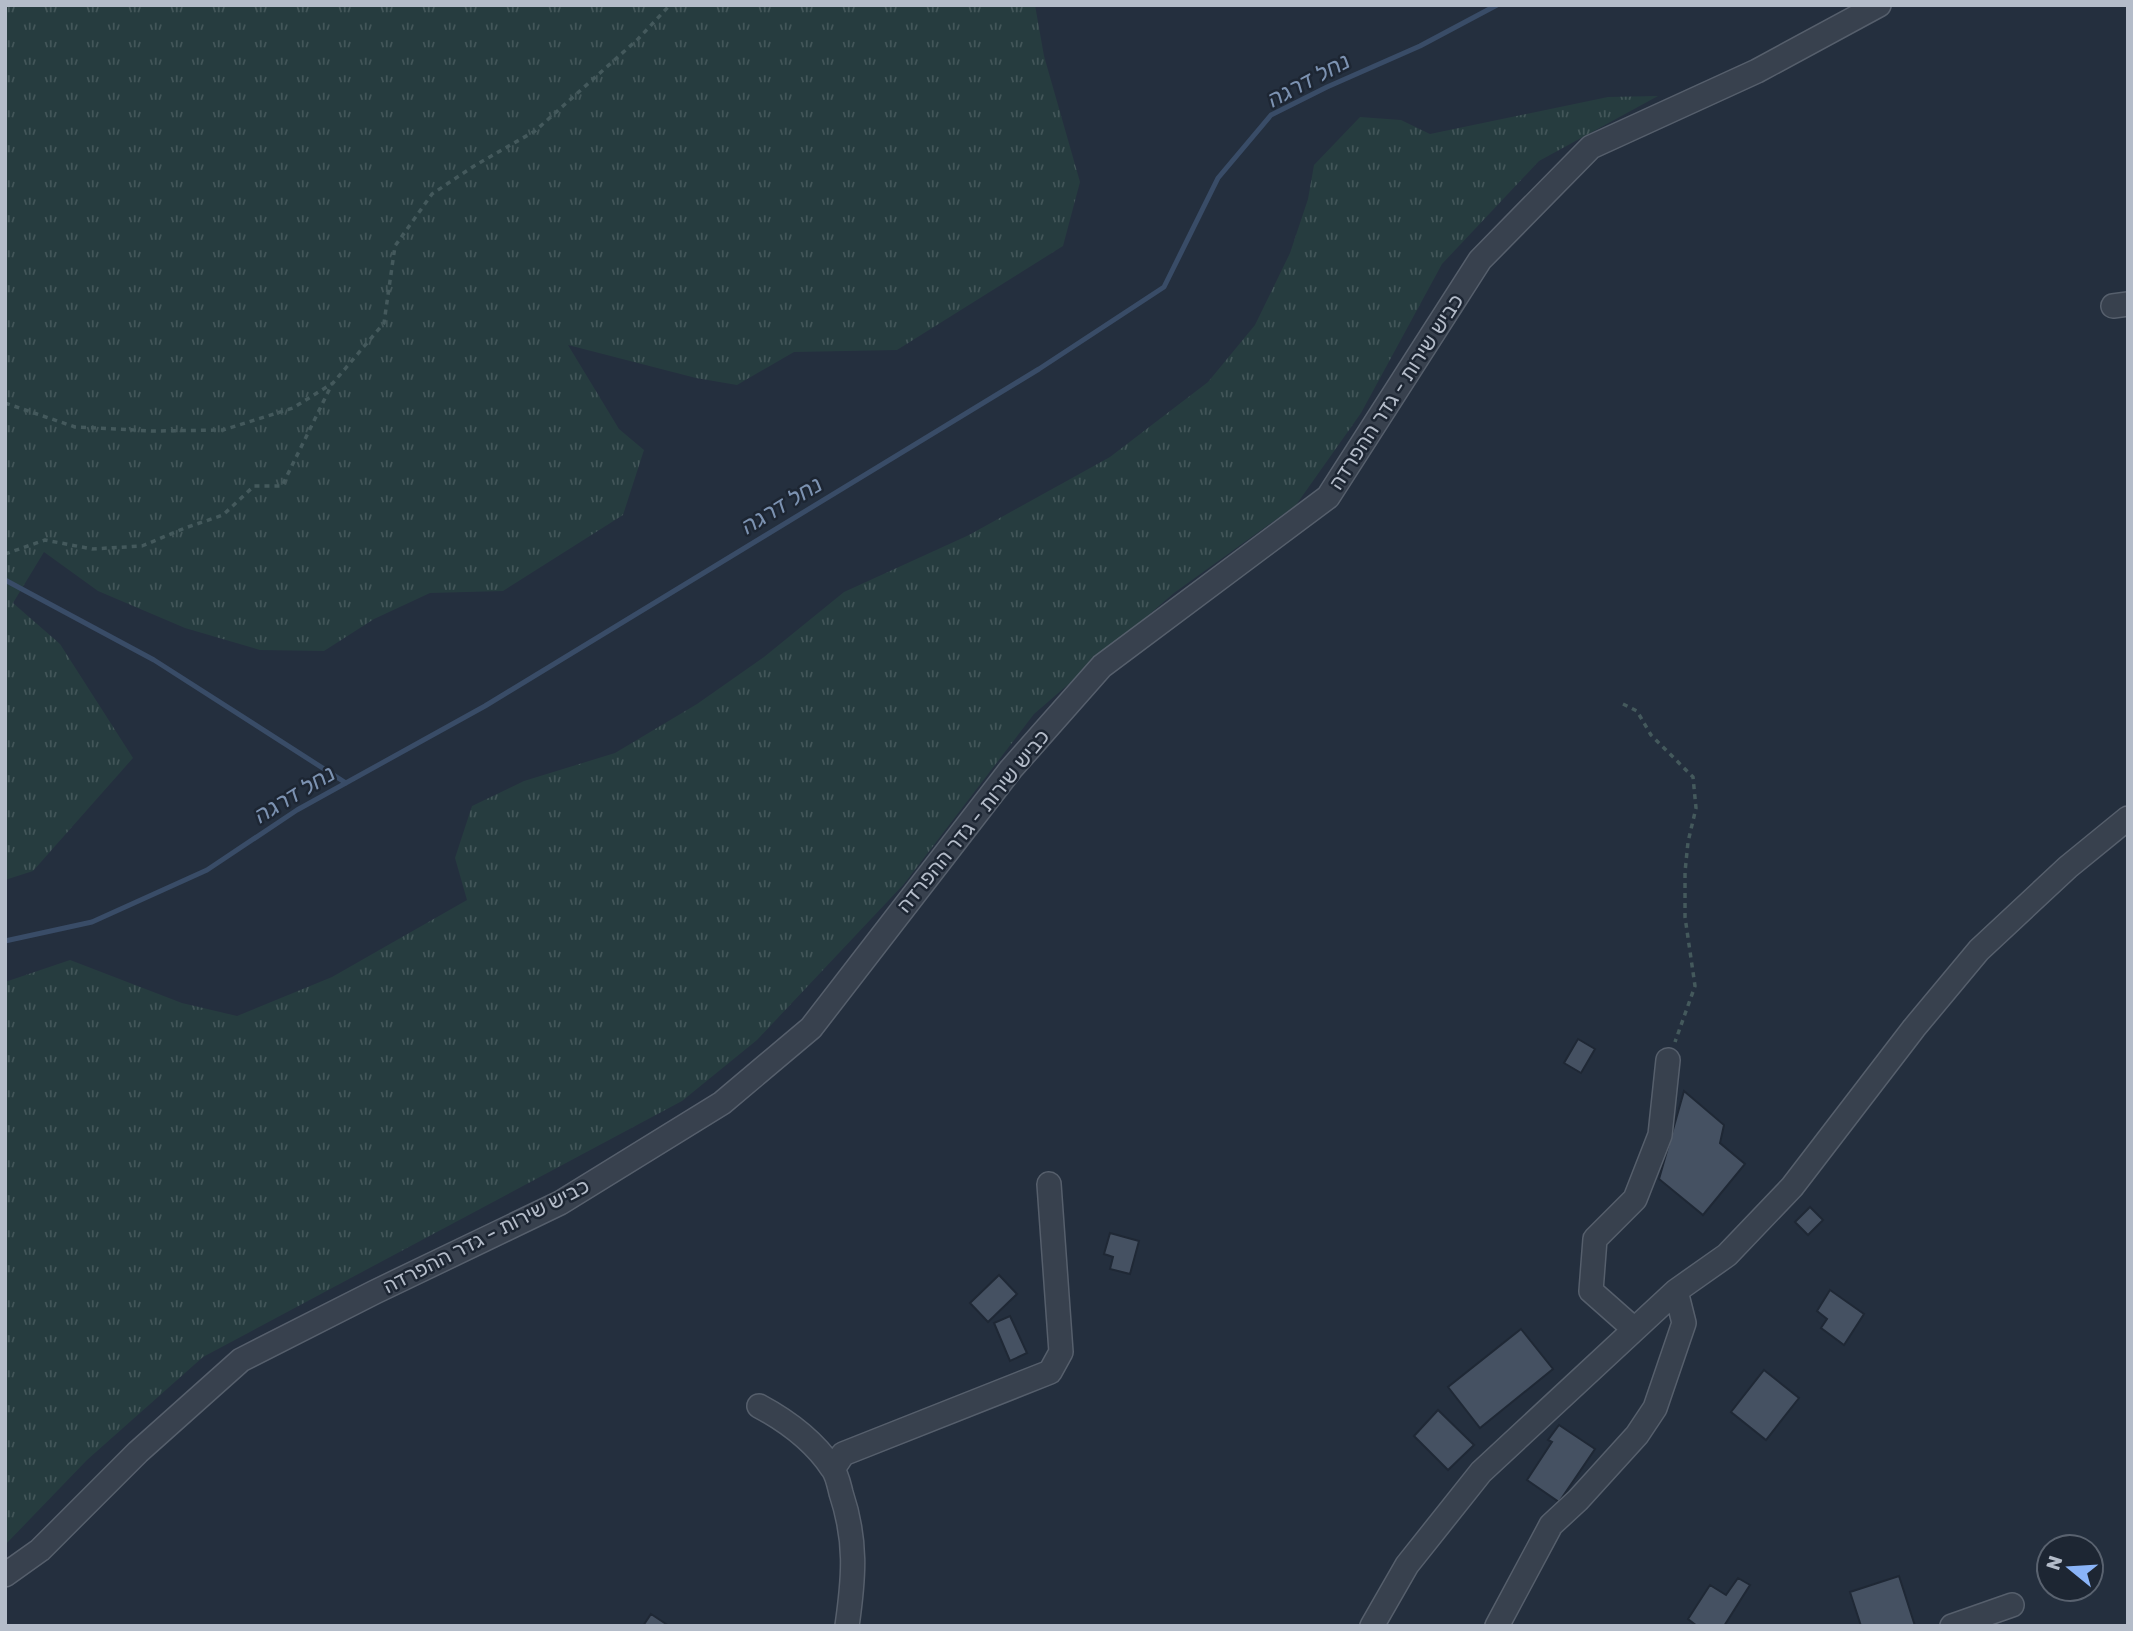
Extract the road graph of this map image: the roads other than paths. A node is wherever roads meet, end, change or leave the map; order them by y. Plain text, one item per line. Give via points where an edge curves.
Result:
1 (1879, 5) edge
2 (2128, 818) edge
3 (1668, 1060) road end
4 (1049, 1184) dead end
5 (1676, 1291) junction
6 (1634, 1329) junction
7 (759, 1406) dead end
8 (834, 1469) junction
9 (5, 1575) edge
10 (2012, 1605) dead end
11 (847, 1626) edge
12 (1372, 1626) edge
13 (1497, 1626) edge
14 (1952, 1626) edge

1 - 9 street, כביש שירות - גדר ההפרדה via 1757,71 1591,147 1480,260 1328,497 1102,666 1011,769 811,1028 732,1094 560,1203 241,1360 138,1452 40,1550
2 - 5 street via 1979,950 1792,1187 1727,1255
3 - 6 street via 1660,1135 1635,1199 1595,1239 1591,1291
4 - 8 street via 1061,1352 1050,1372 843,1454
5 - 6 street
5 - 13 street via 1684,1324 1656,1408 1637,1435 1551,1525
6 - 12 street via 1481,1472 1407,1565
7 - 8 street via 792,1425
8 - 11 street via 853,1544
10 - 14 street

